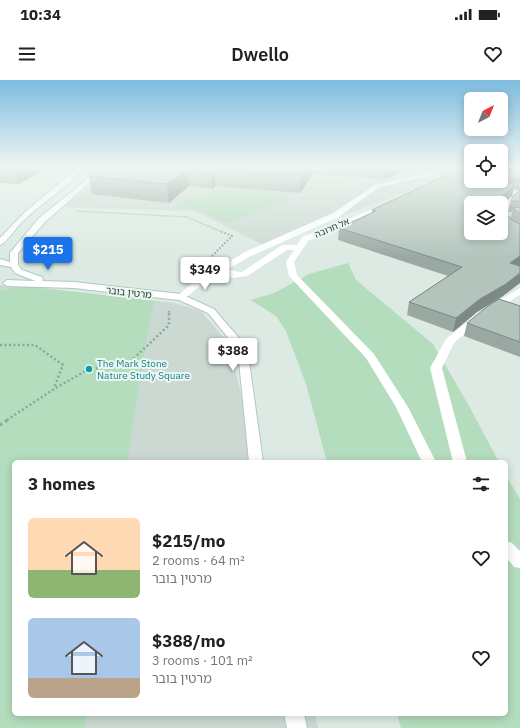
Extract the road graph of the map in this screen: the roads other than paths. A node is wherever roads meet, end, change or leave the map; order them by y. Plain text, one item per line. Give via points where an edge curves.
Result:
1 (44, 197) edge
2 (69, 197) edge
3 (363, 197) edge
4 (392, 203) edge
5 (508, 226) edge
6 (520, 234) edge
7 (3, 238) edge
8 (0, 243) edge
9 (299, 248) junction
10 (0, 262) edge
11 (16, 268) junction
12 (220, 270) junction
13 (4, 285) edge
14 (74, 286) junction
15 (520, 291) edge
16 (175, 297) junction
17 (256, 460) edge
18 (428, 460) edge
19 (459, 460) edge
20 (508, 549) edge
21 (520, 562) edge
22 (294, 716) edge
23 (297, 728) edge

1 - 7 street
2 - 11 street via 42,220 19,246 14,253
3 - 12 street via 336,215 248,254
4 - 9 street, אל חרובה via 305,239
5 - 6 street
7 - 8 street
9 - 12 street via 285,247 244,274 233,275
9 - 18 street via 290,262 293,276 370,356 402,408
10 - 11 street, מרטין בובר
11 - 13 street via 14,279
11 - 14 street, מרטין בובר via 37,279
12 - 16 street
13 - 14 street, מרטין בובר via 29,283
14 - 16 street, מרטין בובר
15 - 19 street via 481,315 450,341 436,368
16 - 17 street, מרטין בובר via 211,311 239,344 244,361
20 - 21 street
22 - 23 street

